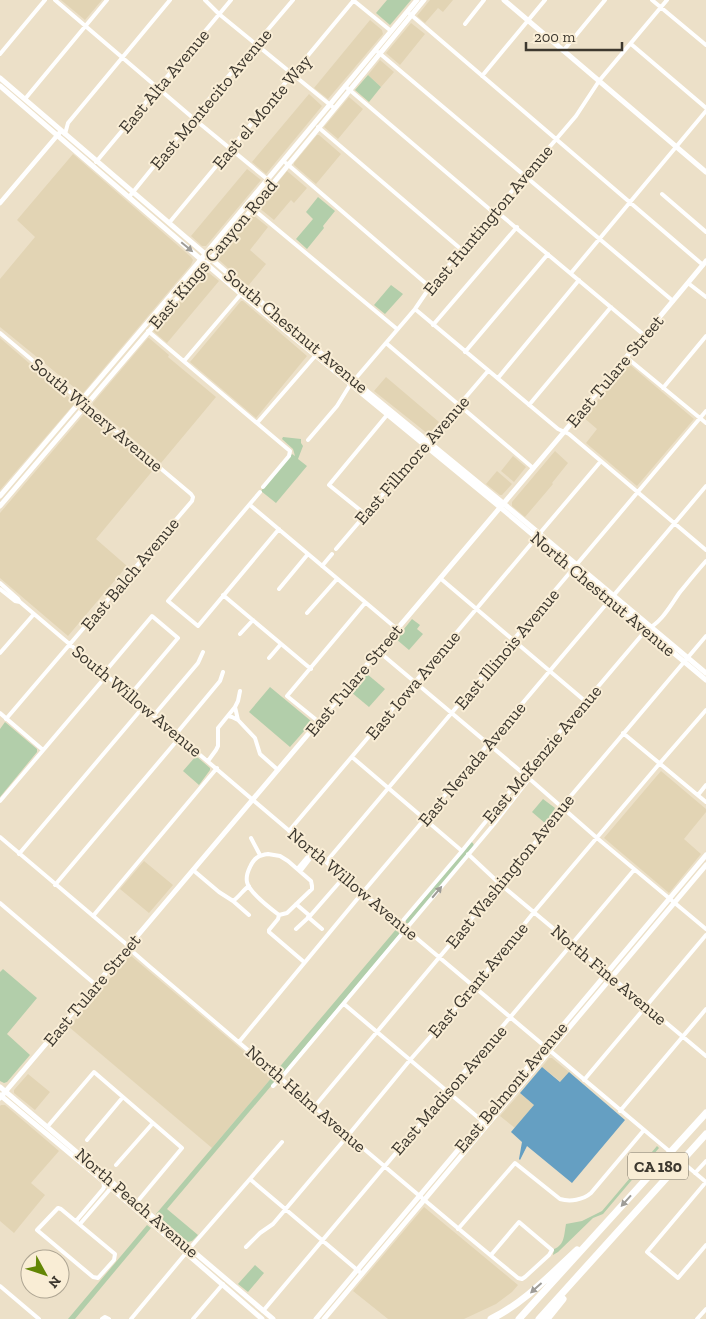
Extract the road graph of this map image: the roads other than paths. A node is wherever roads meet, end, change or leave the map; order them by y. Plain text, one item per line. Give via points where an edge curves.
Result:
1 (45, 0) edge
2 (55, 0) edge
3 (108, 0) edge
4 (170, 0) edge
5 (205, 0) edge
6 (231, 0) edge
7 (293, 0) edge
8 (354, 0) edge
9 (417, 0) edge
10 (424, 0) edge
11 (484, 0) edge
12 (504, 0) edge
13 (545, 0) edge
14 (606, 0) edge
15 (652, 0) edge
16 (667, 0) edge
17 (661, 7) junction
18 (219, 14) junction
19 (409, 14) junction
20 (527, 21) junction
21 (464, 24) dead end
22 (86, 26) junction
23 (391, 31) junction
24 (257, 44) junction
25 (630, 44) junction
26 (706, 45) edge
27 (563, 51) junction
28 (378, 52) junction
29 (0, 54) edge
30 (123, 57) junction
31 (293, 74) junction
32 (482, 76) junction
33 (0, 78) edge
34 (600, 81) junction
35 (0, 86) edge
36 (158, 88) junction
37 (347, 88) junction
38 (12, 96) junction
39 (25, 99) junction
40 (332, 107) junction
41 (35, 108) junction
42 (706, 109) edge
43 (193, 118) junction
44 (68, 123) junction
45 (318, 128) junction
46 (60, 132) junction
47 (557, 139) junction
48 (675, 146) junction
49 (231, 149) junction
50 (96, 162) junction
51 (285, 163) junction
52 (706, 172) edge
53 (525, 176) junction
54 (267, 180) junction
55 (662, 194) dead end
56 (131, 195) junction
57 (629, 202) junction
58 (0, 203) edge
59 (247, 204) junction
60 (252, 208) junction
61 (146, 211) junction
62 (495, 212) junction
63 (169, 223) junction
64 (517, 228) junction
65 (706, 232) edge
66 (598, 239) junction
67 (462, 250) junction
68 (206, 254) junction
69 (548, 254) junction
70 (211, 258) junction
71 (201, 259) junction
72 (705, 263) edge
73 (206, 264) junction
74 (571, 273) junction
75 (579, 280) junction
76 (688, 283) junction
77 (430, 287) junction
78 (241, 294) junction
79 (706, 297) edge
80 (673, 301) junction
81 (611, 307) junction
82 (414, 309) junction
83 (280, 322) junction
84 (433, 325) junction
85 (397, 329) junction
86 (148, 331) junction
87 (0, 333) edge
88 (644, 335) junction
89 (706, 336) edge
90 (386, 342) junction
91 (465, 352) junction
92 (317, 353) junction
93 (626, 357) junction
94 (184, 361) junction
95 (488, 371) junction
96 (498, 378) junction
97 (352, 383) junction
98 (663, 388) junction
99 (84, 403) junction
100 (458, 405) junction
101 (529, 405) junction
102 (706, 411) edge
103 (387, 415) junction
104 (700, 418) junction
105 (257, 423) junction
106 (706, 423) edge
107 (564, 432) junction
108 (308, 440) dead end
109 (427, 444) junction
110 (601, 461) junction
111 (533, 468) junction
112 (706, 486) edge
113 (263, 487) dead end
114 (260, 492) dead end
115 (638, 492) junction
116 (0, 496) edge
117 (193, 497) joint
118 (250, 505) junction
119 (501, 505) junction
120 (0, 506) edge
121 (365, 514) junction
122 (675, 523) junction
123 (279, 530) junction
124 (538, 536) junction
125 (336, 549) dead end
126 (706, 550) edge
127 (308, 554) junction
128 (332, 554) dead end
129 (706, 561) edge
130 (322, 566) junction
131 (575, 567) junction
132 (440, 578) junction
133 (337, 579) junction
134 (0, 583) edge
135 (0, 589) edge
136 (279, 589) dead end
137 (224, 595) junction
138 (612, 598) junction
139 (20, 602) junction
140 (365, 603) junction
141 (476, 609) junction
142 (307, 613) dead end
143 (34, 614) junction
144 (253, 620) junction
145 (649, 629) junction
146 (397, 630) junction
147 (240, 634) dead end
148 (706, 636) edge
149 (514, 640) junction
150 (70, 644) junction
151 (281, 644) junction
152 (378, 651) junction
153 (203, 652) dead end
154 (0, 653) edge
155 (269, 658) dead end
156 (686, 660) junction
157 (310, 669) junction
158 (550, 671) junction
159 (223, 672) dead end
160 (706, 672) edge
161 (105, 674) junction
162 (706, 680) edge
163 (415, 682) junction
164 (240, 691) dead end
165 (130, 695) junction
166 (585, 702) junction
167 (144, 706) junction
168 (236, 707) junction
169 (706, 710) edge
170 (0, 714) edge
171 (452, 714) junction
172 (154, 715) junction
173 (228, 716) junction
174 (6, 719) junction
175 (238, 720) junction
176 (319, 722) junction
177 (623, 733) junction
178 (176, 734) junction
179 (180, 737) junction
180 (489, 745) junction
181 (43, 750) junction
182 (352, 757) junction
183 (208, 761) junction
184 (660, 763) junction
185 (216, 768) junction
186 (278, 770) junction
187 (524, 774) junction
188 (529, 779) junction
189 (706, 785) edge
190 (389, 788) junction
191 (698, 795) junction
192 (253, 800) junction
193 (0, 801) edge
194 (706, 802) edge
195 (562, 808) junction
196 (425, 819) junction
197 (289, 831) junction
198 (0, 838) edge
199 (251, 838) dead end
200 (471, 838) junction
201 (597, 838) junction
202 (478, 843) junction
203 (462, 851) junction
204 (19, 854) junction
205 (468, 854) junction
206 (260, 855) junction
207 (706, 856) edge
208 (326, 862) junction
209 (706, 865) edge
210 (193, 870) junction
211 (634, 870) junction
212 (344, 877) junction
213 (500, 884) junction
214 (55, 885) junction
215 (249, 886) junction
216 (363, 892) junction
217 (233, 901) junction
218 (671, 901) junction
219 (0, 903) edge
220 (296, 904) junction
221 (534, 912) junction
222 (249, 915) dead end
223 (279, 915) junction
224 (93, 916) junction
225 (309, 917) junction
226 (400, 924) junction
227 (296, 929) dead end
228 (322, 929) dead end
229 (406, 929) junction
230 (706, 929) edge
231 (706, 935) edge
232 (572, 943) junction
233 (128, 947) junction
234 (440, 957) junction
235 (304, 962) junction
236 (610, 975) junction
237 (96, 985) junction
238 (474, 986) junction
239 (344, 1004) junction
240 (646, 1006) junction
241 (706, 1009) edge
242 (511, 1018) junction
243 (377, 1032) junction
244 (683, 1036) junction
245 (239, 1042) junction
246 (548, 1049) junction
247 (706, 1056) edge
248 (410, 1060) junction
249 (281, 1078) junction
250 (584, 1080) junction
251 (273, 1086) dead end
252 (0, 1087) edge
253 (448, 1092) junction
254 (2, 1095) edge
255 (123, 1097) junction
256 (314, 1106) junction
257 (620, 1111) junction
258 (705, 1115) edge
259 (152, 1123) junction
260 (485, 1123) junction
261 (48, 1126) junction
262 (644, 1130) junction
263 (348, 1135) junction
264 (706, 1136) edge
265 (87, 1140) dead end
266 (282, 1142) dead end
267 (706, 1161) edge
268 (116, 1165) dead end
269 (384, 1166) junction
270 (695, 1173) junction
271 (251, 1180) junction
272 (103, 1181) junction
273 (706, 1182) edge
274 (111, 1188) junction
275 (422, 1198) junction
276 (137, 1202) junction
277 (285, 1209) junction
278 (610, 1219) junction
279 (76, 1220) junction
280 (80, 1224) junction
281 (458, 1229) junction
282 (620, 1229) junction
283 (322, 1241) junction
284 (706, 1245) edge
285 (246, 1247) dead end
286 (188, 1250) junction
287 (491, 1255) junction
288 (360, 1272) junction
289 (223, 1284) junction
290 (0, 1286) edge
291 (252, 1301) junction
292 (706, 1309) edge
293 (263, 1311) junction
294 (259, 1318) edge
295 (39, 1319) edge
296 (130, 1319) edge
297 (193, 1319) edge
298 (273, 1319) edge
299 (316, 1319) edge
300 (324, 1319) edge
301 (491, 1319) edge
302 (519, 1319) edge
303 (539, 1319) edge
304 (547, 1319) edge
305 (697, 1319) edge

1 - 29 street
2 - 22 street
3 - 22 street
4 - 30 street
5 - 18 street
6 - 18 street, East Alta Avenue
7 - 24 street, East Montecito Avenue
8 - 23 street
8 - 31 street, East el Monte Way
9 - 19 main road, East Kings Canyon Road
10 - 19 main road, East Kings Canyon Road
11 - 21 street
12 - 20 main road
13 - 20 street
14 - 27 street
15 - 17 street
16 - 17 street, East Huntington Avenue
17 - 25 street, East Huntington Avenue
17 - 26 street
18 - 24 street
18 - 36 street, East Alta Avenue
19 - 23 main road, East Kings Canyon Road
19 - 28 main road, East Kings Canyon Road
19 - 32 street
20 - 27 main road
20 - 32 street
22 - 30 street
22 - 39 street
23 - 28 main road, East Kings Canyon Road
24 - 31 street
24 - 43 street, East Montecito Avenue
25 - 34 street, East Huntington Avenue
25 - 42 street
27 - 34 main road
28 - 37 main road, East Kings Canyon Road
28 - 53 street
30 - 36 street
30 - 44 street
31 - 40 street
31 - 49 street, East el Monte Way
32 - 47 street
33 - 39 main road, South Chestnut Avenue
34 - 47 street, East Huntington Avenue
34 - 48 main road
35 - 38 main road, South Chestnut Avenue
36 - 43 street
36 - 50 street, East Alta Avenue
37 - 40 main road, East Kings Canyon Road
37 - 62 street
38 - 41 main road via 16,95 32,109
38 - 46 main road, South Chestnut Avenue
39 - 41 main road, South Chestnut Avenue
40 - 45 main road, East Kings Canyon Road
40 - 51 main road, East Kings Canyon Road
41 - 46 main road, South Chestnut Avenue
42 - 48 street
43 - 49 street
43 - 56 street, East Montecito Avenue
44 - 46 street
44 - 46 street
45 - 51 main road, East Kings Canyon Road
45 - 67 street
46 - 50 main road, South Chestnut Avenue
46 - 56 main road, South Chestnut Avenue
46 - 58 street
47 - 53 street, East Huntington Avenue
47 - 57 street
48 - 52 main road
48 - 57 street
49 - 54 street
49 - 63 street, East el Monte Way
50 - 56 main road, South Chestnut Avenue
51 - 54 main road, East Kings Canyon Road
51 - 60 main road, East Kings Canyon Road
51 - 77 street
53 - 62 street, East Huntington Avenue
53 - 66 street
54 - 59 main road, East Kings Canyon Road
55 - 65 street
56 - 61 main road, South Chestnut Avenue
56 - 63 main road, South Chestnut Avenue
57 - 66 street
57 - 72 street
59 - 60 street
59 - 68 main road, East Kings Canyon Road
60 - 70 main road, East Kings Canyon Road
60 - 85 street
61 - 63 main road
61 -> 71 main road, South Chestnut Avenue
62 - 64 street
62 - 67 street, East Huntington Avenue
63 - 68 main road, South Chestnut Avenue
64 - 69 street
64 - 84 street
66 - 74 street
66 - 80 street
67 - 77 street, East Huntington Avenue
68 - 70 main road, South Chestnut Avenue
68 - 71 main road, East Kings Canyon Road
69 - 74 street
69 - 91 street
70 - 73 main road, East Kings Canyon Road
70 - 83 main road, South Chestnut Avenue
71 - 73 main road, South Chestnut Avenue
71 - 99 main road, East Kings Canyon Road
72 - 76 main road, East Tulare Street
73 - 78 main road, South Chestnut Avenue
73 - 86 main road, East Kings Canyon Road
74 - 75 street
75 - 81 street
75 - 96 street
76 - 79 street
76 - 80 main road, East Tulare Street
77 - 82 street, East Huntington Avenue
78 - 83 main road, South Chestnut Avenue
78 - 94 street
80 - 88 main road, East Tulare Street
81 - 88 street
81 - 101 street
82 - 84 street
82 - 85 street, East Huntington Avenue
83 - 92 main road, South Chestnut Avenue
84 - 91 street
85 - 90 street, East Huntington Avenue
86 - 94 street
86 - 99 main road, East Kings Canyon Road
87 - 99 street, South Winery Avenue
88 - 93 main road, East Tulare Street
89 - 98 street
90 - 97 street, East Huntington Avenue
90 - 100 street
91 - 95 street
92 - 97 main road, South Chestnut Avenue
92 - 105 street
93 - 98 street
93 - 107 main road, East Tulare Street
94 - 105 street
95 - 96 street
95 - 100 street, East Fillmore Avenue
96 - 101 street
97 - 103 main road, South Chestnut Avenue
97 - 108 street, East Huntington Avenue
97 - 109 main road, South Chestnut Avenue
98 - 104 street
99 - 116 main road, East Kings Canyon Road
99 - 117 street, South Winery Avenue
99 - 120 main road, East Kings Canyon Road
100 - 109 street, East Fillmore Avenue
100 - 111 street
101 - 107 street
102 - 104 street, East Illinois Avenue
103 - 109 main road, South Chestnut Avenue
103 - 121 street via 329,485
104 - 106 street
104 - 115 street, East Illinois Avenue
105 - 113 street via 290,453
107 - 110 street
107 - 111 main road, East Tulare Street
109 - 119 main road, South Chestnut Avenue
109 - 121 street, East Fillmore Avenue
110 - 115 street
110 - 124 street, East Iowa Avenue
111 - 119 main road, East Tulare Street
112 - 122 street, East Nevada Avenue
114 - 118 street
115 - 122 street
115 - 131 street, East Illinois Avenue
117 - 150 street, East Balch Avenue
118 - 123 street
118 - 137 street via 168,601 198,626
119 - 124 main road, North Chestnut Avenue
119 - 132 main road, East Tulare Street
121 - 125 street, East Fillmore Avenue
122 - 126 street
122 - 138 street, East Nevada Avenue
123 - 127 street
123 - 137 street
124 - 131 main road, North Chestnut Avenue
124 - 131 main road, North Chestnut Avenue via 558,549
124 - 141 street, East Iowa Avenue
127 - 130 street
127 - 136 street
128 - 130 street
129 - 145 street, East McKenzie Avenue via 661,619
130 - 133 street
131 - 138 main road, North Chestnut Avenue
131 - 149 street, East Illinois Avenue
132 - 141 street
132 - 146 main road, East Tulare Street
133 - 140 street
133 - 142 street
134 - 139 street, South Willow Avenue
135 - 139 street, South Willow Avenue
137 - 144 street
138 - 145 main road, North Chestnut Avenue
138 - 158 street, East Nevada Avenue
139 - 143 street, South Willow Avenue
140 - 146 street
140 - 157 street
141 - 149 street
141 - 163 street, East Iowa Avenue
143 - 150 street, South Willow Avenue
143 - 154 street
144 - 147 street
144 - 151 street
145 - 156 main road, North Chestnut Avenue
145 - 166 street, East McKenzie Avenue
146 - 152 main road, East Tulare Street
148 - 156 street, East Washington Avenue
149 - 158 street
149 - 171 street, East Illinois Avenue
150 - 161 street, South Willow Avenue
150 - 174 street, East Balch Avenue
151 - 155 street
151 - 157 street
152 - 163 street
152 - 176 main road, East Tulare Street
153 - 172 street via 198,663
156 - 160 main road, North Chestnut Avenue
156 - 162 main road, North Chestnut Avenue
156 - 177 street, East Washington Avenue
157 - 176 street via 288,696
158 - 166 street
158 - 180 street, East Nevada Avenue
159 - 178 street via 220,681
161 - 165 street, South Willow Avenue
161 - 165 street via 152,616 169,628 178,638
161 - 181 street
163 - 171 street
163 - 182 street, East Iowa Avenue
164 - 168 street
165 - 167 street, South Willow Avenue
166 - 187 street, East McKenzie Avenue
167 - 172 street, South Willow Avenue
167 - 204 street
168 - 173 street
168 - 175 street
169 - 184 street, East Grant Avenue
170 - 174 street
171 - 180 street
171 - 190 street, East Illinois Avenue
172 - 178 street, South Willow Avenue
173 - 175 street
173 - 183 street via 218,728 218,746
174 - 181 street
175 - 186 street via 255,738 260,754
176 - 186 main road, East Tulare Street
177 - 184 street
177 - 195 street, East Washington Avenue
178 - 179 street, South Willow Avenue
179 - 183 street, South Willow Avenue
179 - 214 street
180 - 187 street
180 - 196 street, East Nevada Avenue
181 - 193 street
182 - 190 street
182 - 197 street, East Iowa Avenue
183 - 185 street, South Willow Avenue
184 - 191 street
184 - 201 street, East Grant Avenue
185 - 192 street, South Willow Avenue
185 - 224 street
186 - 192 main road, East Tulare Street
187 - 188 street
187 - 200 street, East McKenzie Avenue
188 - 195 street
188 - 202 street, East McKenzie Avenue
189 - 191 street
190 - 196 street
190 - 208 street, East Illinois Avenue
191 - 194 street
192 - 197 street, North Willow Avenue
192 - 210 main road, East Tulare Street
195 - 201 street
195 - 213 street, East Washington Avenue
196 - 203 street
196 - 216 street, East Nevada Avenue
197 - 208 street, North Willow Avenue
198 - 204 street, North Helm Avenue
199 - 206 street
200 - 202 street
200 - 203 street, East McKenzie Avenue
201 - 211 street
201 - 221 street, East Grant Avenue
202 - 205 street, East McKenzie Avenue
203 - 226 street, East McKenzie Avenue
204 - 214 street, North Helm Avenue
205 - 213 street, North Fine Avenue
229 -> 205 street, East McKenzie Avenue
206 - 215 street via 248,871
206 - 220 street via 280,856 312,882 312,889
207 - 218 main road, East Belmont Avenue
208 - 212 street, North Willow Avenue
209 - 218 main road, East Belmont Avenue
210 - 217 street
210 - 233 main road, East Tulare Street
211 - 218 street
211 - 232 street, East Madison Avenue
212 - 216 street, North Willow Avenue
212 - 225 street
213 - 221 street, North Fine Avenue
213 - 234 street, East Washington Avenue
214 - 224 street, North Helm Avenue
215 - 217 street
215 - 223 street
216 - 226 street, North Willow Avenue
216 - 235 street, East Nevada Avenue
217 - 222 street
218 - 230 street
218 - 236 main road, East Belmont Avenue
219 - 237 street
220 - 223 street via 287,913
220 - 225 street
221 - 232 street, North Fine Avenue
221 - 238 street, East Grant Avenue
223 - 235 street via 269,932
224 - 233 street, North Helm Avenue
225 - 227 street
225 - 228 street
226 - 229 street, North Willow Avenue
229 - 234 street, North Willow Avenue
229 - 239 street, East McKenzie Avenue
231 - 240 street
232 - 236 street, North Fine Avenue
232 - 242 street, East Madison Avenue
233 - 237 main road, East Tulare Street
233 - 245 street, North Helm Avenue
234 - 238 street, North Willow Avenue
234 - 243 street, East Washington Avenue
235 - 245 street, East Nevada Avenue
236 - 240 street, North Fine Avenue
236 - 246 main road, East Belmont Avenue
237 - 254 main road, East Tulare Street
238 - 242 street, North Willow Avenue
238 - 248 street, East Grant Avenue
239 - 243 street
239 - 249 street, East McKenzie Avenue
240 - 244 street, North Fine Avenue
240 - 250 street
241 - 244 street
242 - 246 street, North Willow Avenue
242 - 253 street, East Madison Avenue
243 - 248 street
243 - 256 street, East Washington Avenue
244 - 247 street, North Fine Avenue
244 - 257 street
245 - 249 street, North Helm Avenue
246 - 250 street, North Willow Avenue
246 - 260 main road, East Belmont Avenue
248 - 253 street
248 - 263 street, East Grant Avenue
249 - 251 street, East McKenzie Avenue
249 - 256 street, North Helm Avenue
250 - 257 street, North Willow Avenue
252 - 254 main road, North Peach Avenue
253 - 260 street
253 - 269 street, East Madison Avenue
254 - 261 main road, North Peach Avenue
254 - 272 main road, North Peach Avenue
255 - 259 street
255 - 261 street via 94,1072
255 - 265 street
256 - 263 street, North Helm Avenue
257 - 262 street, North Willow Avenue
258 -> 278 highway, CA 180
259 - 268 street
259 - 276 street via 182,1148
260 - 275 main road, East Belmont Avenue
261 - 276 main road, North Peach Avenue
262 - 270 street, North Willow Avenue
262 - 281 street via 591,1193 583,1198 564,1201 515,1163
263 - 269 street, North Helm Avenue
263 - 277 street, East Grant Avenue
264 - 282 highway, CA 180
266 - 271 street
267 - 270 street
269 - 275 street, North Helm Avenue
269 - 283 street, East Madison Avenue
270 - 273 street, North Willow Avenue
271 - 277 street
271 - 286 street
272 - 274 main road, North Peach Avenue
272 - 279 street via 103,1189
273 - 284 street via 647,1252 678,1278
274 - 276 main road
274 - 280 street
274 - 286 main road, North Peach Avenue
275 - 281 street, North Helm Avenue
275 - 288 main road, East Belmont Avenue
276 - 286 main road, North Peach Avenue
277 - 283 street
277 - 285 street, East Grant Avenue
278 -> 301 highway via 523,1299
278 - 302 highway, CA 180
279 - 280 street
279 - 280 street via 58,1208 37,1230 96,1279 116,1256
281 - 287 street, North Helm Avenue
282 - 303 highway, CA 180
282 - 304 highway
283 - 288 street
283 - 293 street, East Madison Avenue
286 - 289 main road, North Peach Avenue
286 - 291 main road, North Peach Avenue
286 - 296 street
287 - 287 street, North Helm Avenue via 522,1279 552,1250 519,1222
288 - 299 main road, East Belmont Avenue
288 - 300 main road, East Belmont Avenue
289 - 291 main road
289 - 294 main road, North Peach Avenue
289 - 297 street
290 - 295 street
291 - 293 main road, North Peach Avenue
292 - 305 street
293 - 298 main road, North Peach Avenue

